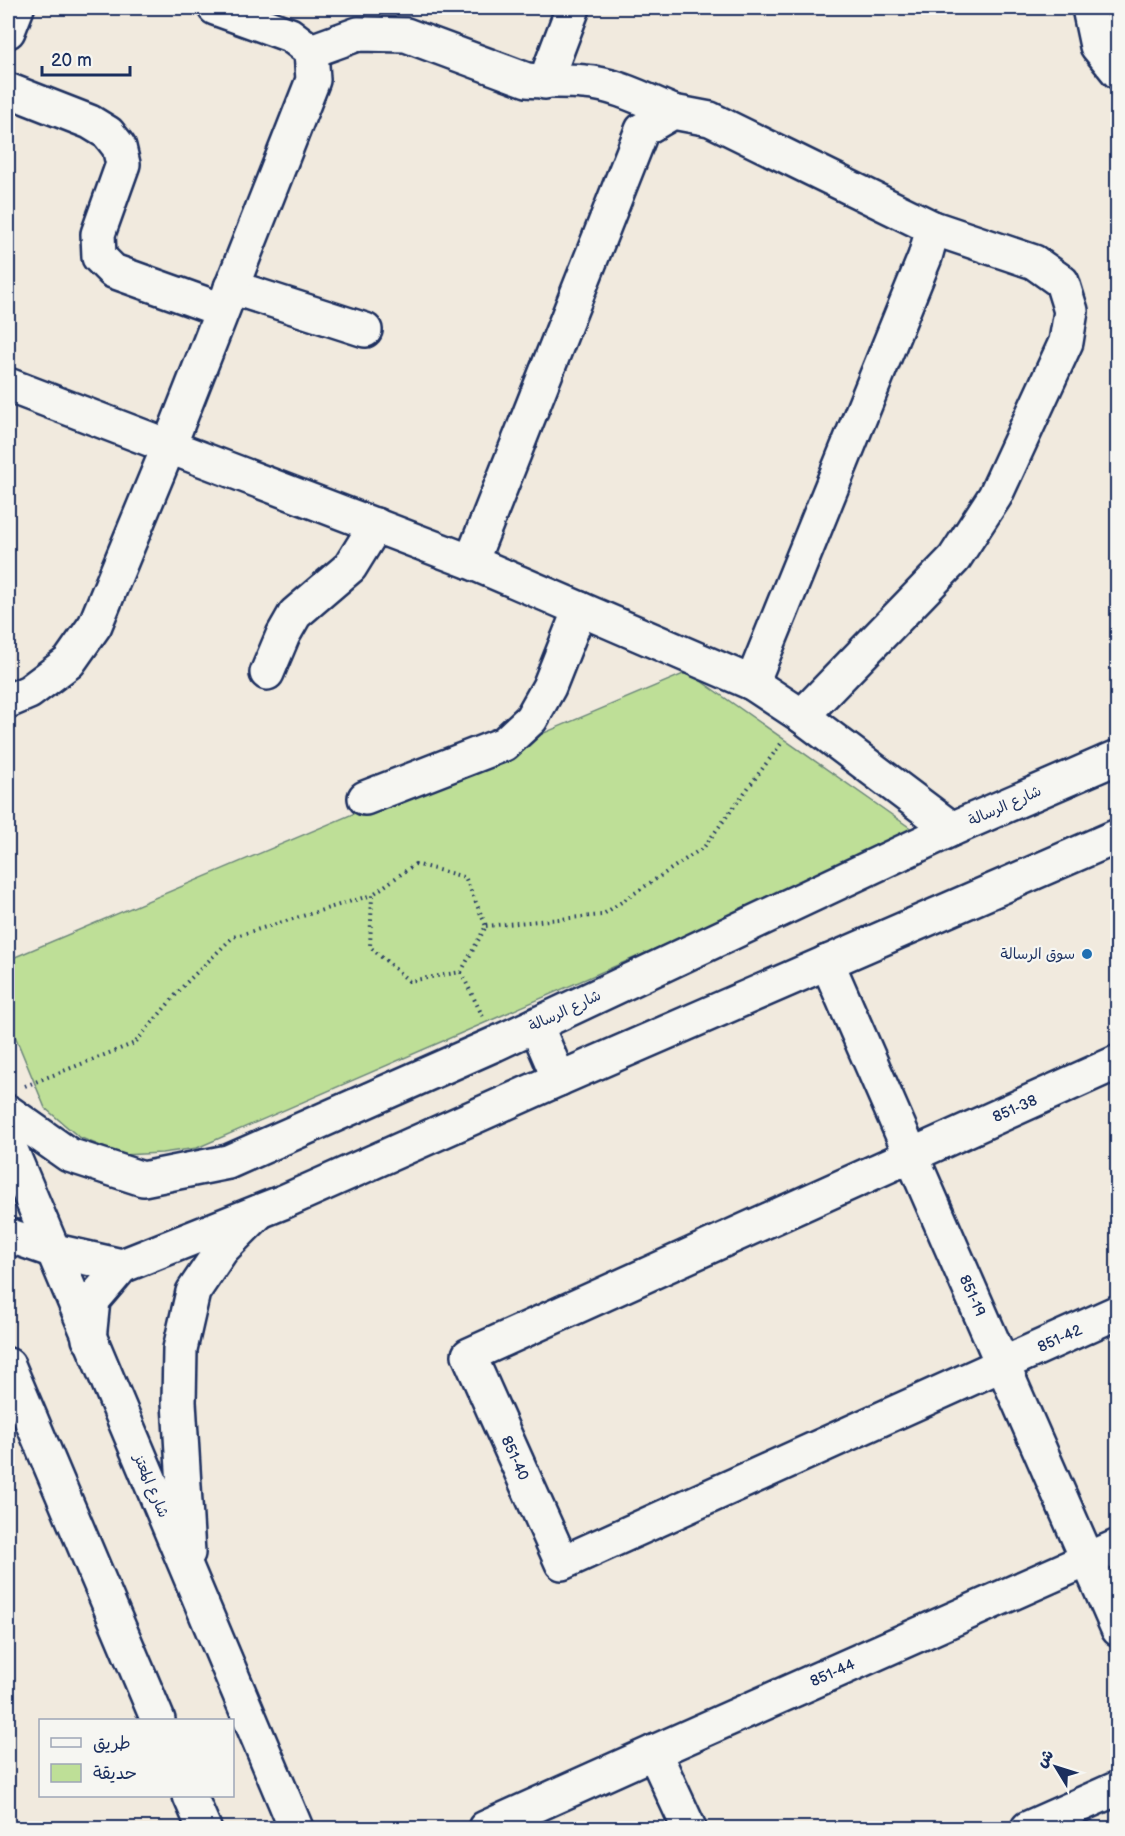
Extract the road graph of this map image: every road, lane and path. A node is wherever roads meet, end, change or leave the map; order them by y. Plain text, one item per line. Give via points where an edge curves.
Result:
1 (17, 8) edge
2 (215, 8) edge
3 (573, 8) edge
4 (1089, 8) edge
5 (8, 31) edge
6 (312, 51) junction
7 (1118, 72) edge
8 (545, 82) junction
9 (8, 90) edge
10 (673, 112) junction
11 (933, 228) junction
12 (227, 299) junction
13 (365, 330) dead end
14 (8, 385) edge
15 (169, 446) junction
16 (376, 525) junction
17 (471, 562) junction
18 (580, 609) junction
19 (267, 673) dead end
20 (752, 683) junction
21 (8, 701) edge
22 (802, 716) junction
23 (1118, 757) edge
24 (365, 798) dead end
25 (952, 829) junction
26 (1118, 837) edge
27 (372, 895) junction
28 (486, 926) junction
29 (827, 962) junction
30 (461, 972) junction
31 (536, 1025) junction
32 (495, 1044) junction
33 (1118, 1062) edge
34 (559, 1079) junction
35 (13, 1100) edge
36 (8, 1143) edge
37 (912, 1155) junction
38 (259, 1212) junction
39 (8, 1235) edge
40 (51, 1250) junction
41 (122, 1266) junction
42 (1118, 1312) edge
43 (89, 1339) junction
44 (1002, 1364) junction
45 (8, 1365) edge
46 (1118, 1546) edge
47 (1087, 1559) junction
48 (190, 1576) junction
49 (1118, 1629) edge
50 (158, 1719) edge
51 (654, 1752) junction
52 (1118, 1788) edge
53 (190, 1797) edge
54 (291, 1827) edge
55 (204, 1828) edge
56 (485, 1828) edge
57 (689, 1828) edge
58 (1028, 1828) edge

1 - 5 street
2 - 6 street via 290,35
3 - 8 street
4 - 7 street via 1097,46
6 - 8 street via 358,34 406,35 527,80
6 - 12 street via 313,80
8 - 10 street via 612,87
9 - 12 street via 90,122 108,133 119,147 123,164 98,234 99,257 113,271
10 - 11 street via 710,119
10 - 17 street via 642,130
11 - 20 street via 921,267
11 - 22 street via 1034,262 1062,282 1071,311 1066,342 995,496 954,559
12 - 13 street
12 - 15 street
14 - 15 street
15 - 16 street
15 - 21 street via 95,626 69,663 29,692
16 - 17 street
16 - 19 street via 350,567 295,614
17 - 18 street
18 - 20 street
18 - 24 street via 549,687 531,719 504,744
20 - 22 street
22 - 25 street
22 - 28 path via 704,847 602,915
23 - 25 street, شارع الرسالة
25 - 31 street, شارع الرسالة
26 - 29 street
27 - 28 path via 415,864 425,866 465,877
27 - 30 path via 370,947 409,981
27 - 35 path via 233,938 185,984 135,1042
28 - 30 path
29 - 34 street
29 - 37 street, 851-19
30 - 32 path
31 - 32 street, شارع الرسالة
31 - 34 street
32 - 35 street, شارع الرسالة via 228,1162 143,1179 69,1155
33 - 37 street, 851-38
34 - 38 street
36 - 40 street, شارع المعتز
37 - 44 street, 851-19
37 - 44 street, 851-40 via 469,1355 562,1563
38 - 41 street
38 - 48 street via 222,1249 193,1292 180,1349 179,1402
39 - 40 street
40 - 41 street
40 - 43 street, شارع المعتز
41 - 43 street via 93,1300
42 - 44 street, 851-42
43 - 48 street, شارع المعتز
44 - 47 street, 851-19
45 - 50 street
46 - 47 street
47 - 49 street, 851-19
47 - 51 street, 851-44
48 - 54 street, شارع المعتز
51 - 56 street, 851-44
51 - 57 street
52 - 58 street
53 - 55 street

